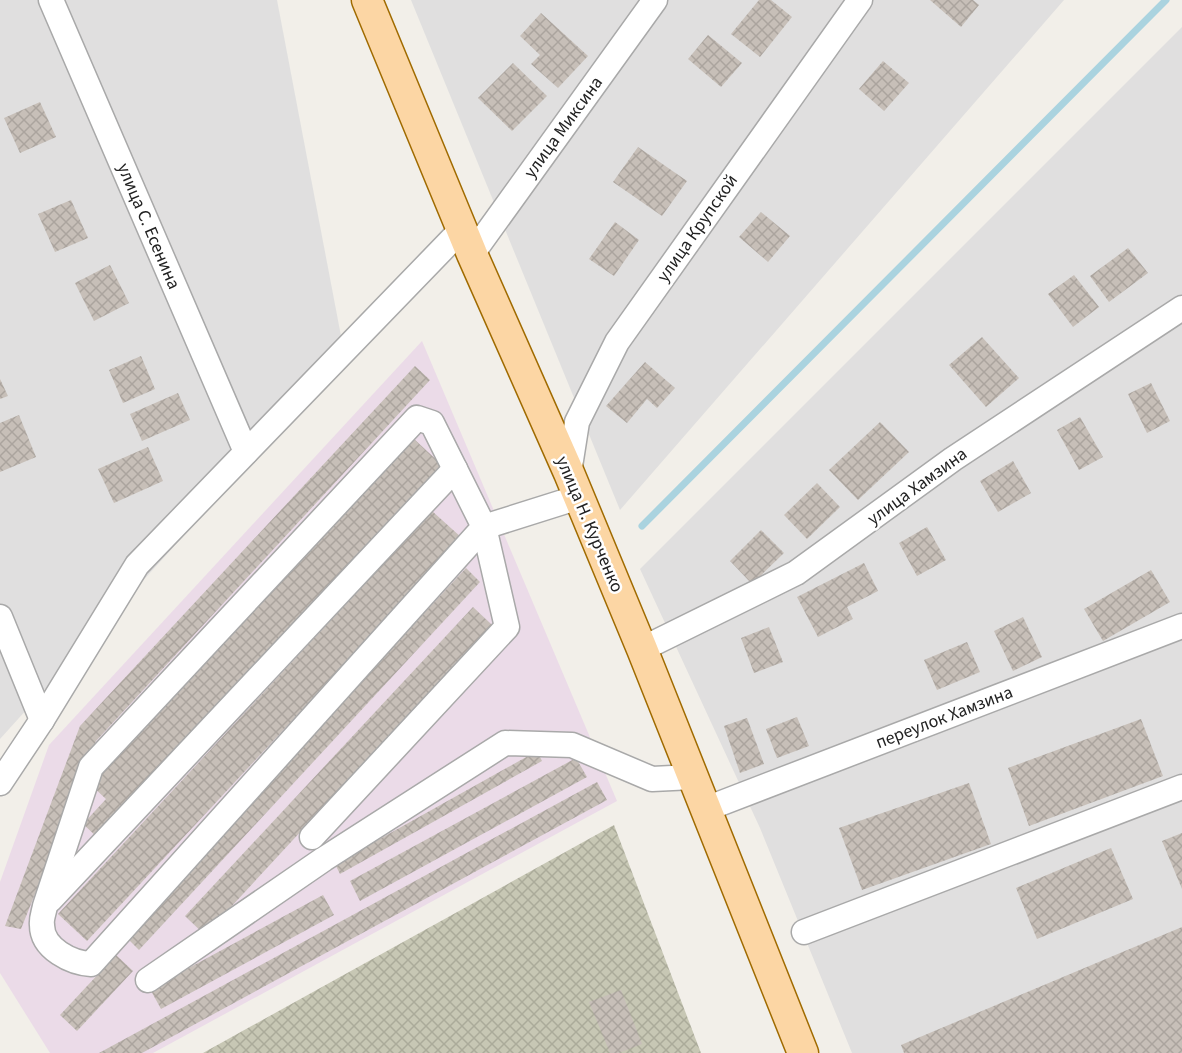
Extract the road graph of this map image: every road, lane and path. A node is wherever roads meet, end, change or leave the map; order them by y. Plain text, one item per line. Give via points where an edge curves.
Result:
1 (51, 0) edge
2 (367, 0) edge
3 (655, 0) edge
4 (860, 0) edge
5 (467, 242) junction
6 (1182, 308) edge
7 (246, 452) junction
8 (455, 469) junction
9 (574, 485) junction
10 (484, 527) junction
11 (0, 617) edge
12 (1182, 626) edge
13 (642, 649) junction
14 (42, 720) junction
15 (693, 777) junction
16 (0, 783) edge
17 (1182, 787) edge
18 (706, 809) junction
19 (312, 837) dead end
20 (45, 906) junction
21 (804, 932) dead end
22 (148, 980) dead end
23 (803, 1053) edge

1 - 7 street, улица С. Есенина
2 - 5 main road, улица Н. Курченко
3 - 5 street, улица Миксина
4 - 9 street, улица Крупской via 617,342 578,422
5 - 7 street, улица Миксина
5 - 9 main road, улица Н. Курченко
6 - 13 street, улица Хамзина via 953,459 796,573
7 - 14 street, улица Миксина via 137,565
8 - 10 street
8 - 20 street
8 - 20 street via 432,423 417,418 91,767
9 - 10 street
9 - 13 main road, улица Н. Курченко
10 - 19 street via 507,627
10 - 20 street via 91,963 75,963 51,946 41,927
11 - 14 street
12 - 18 street, переулок Хамзина
13 - 15 main road, улица Н. Курченко
14 - 16 street, улица Миксина
15 - 18 main road, улица Н. Курченко
15 - 22 street via 652,778 572,745 505,743 324,859
17 - 21 street
18 - 23 main road, улица Н. Курченко

